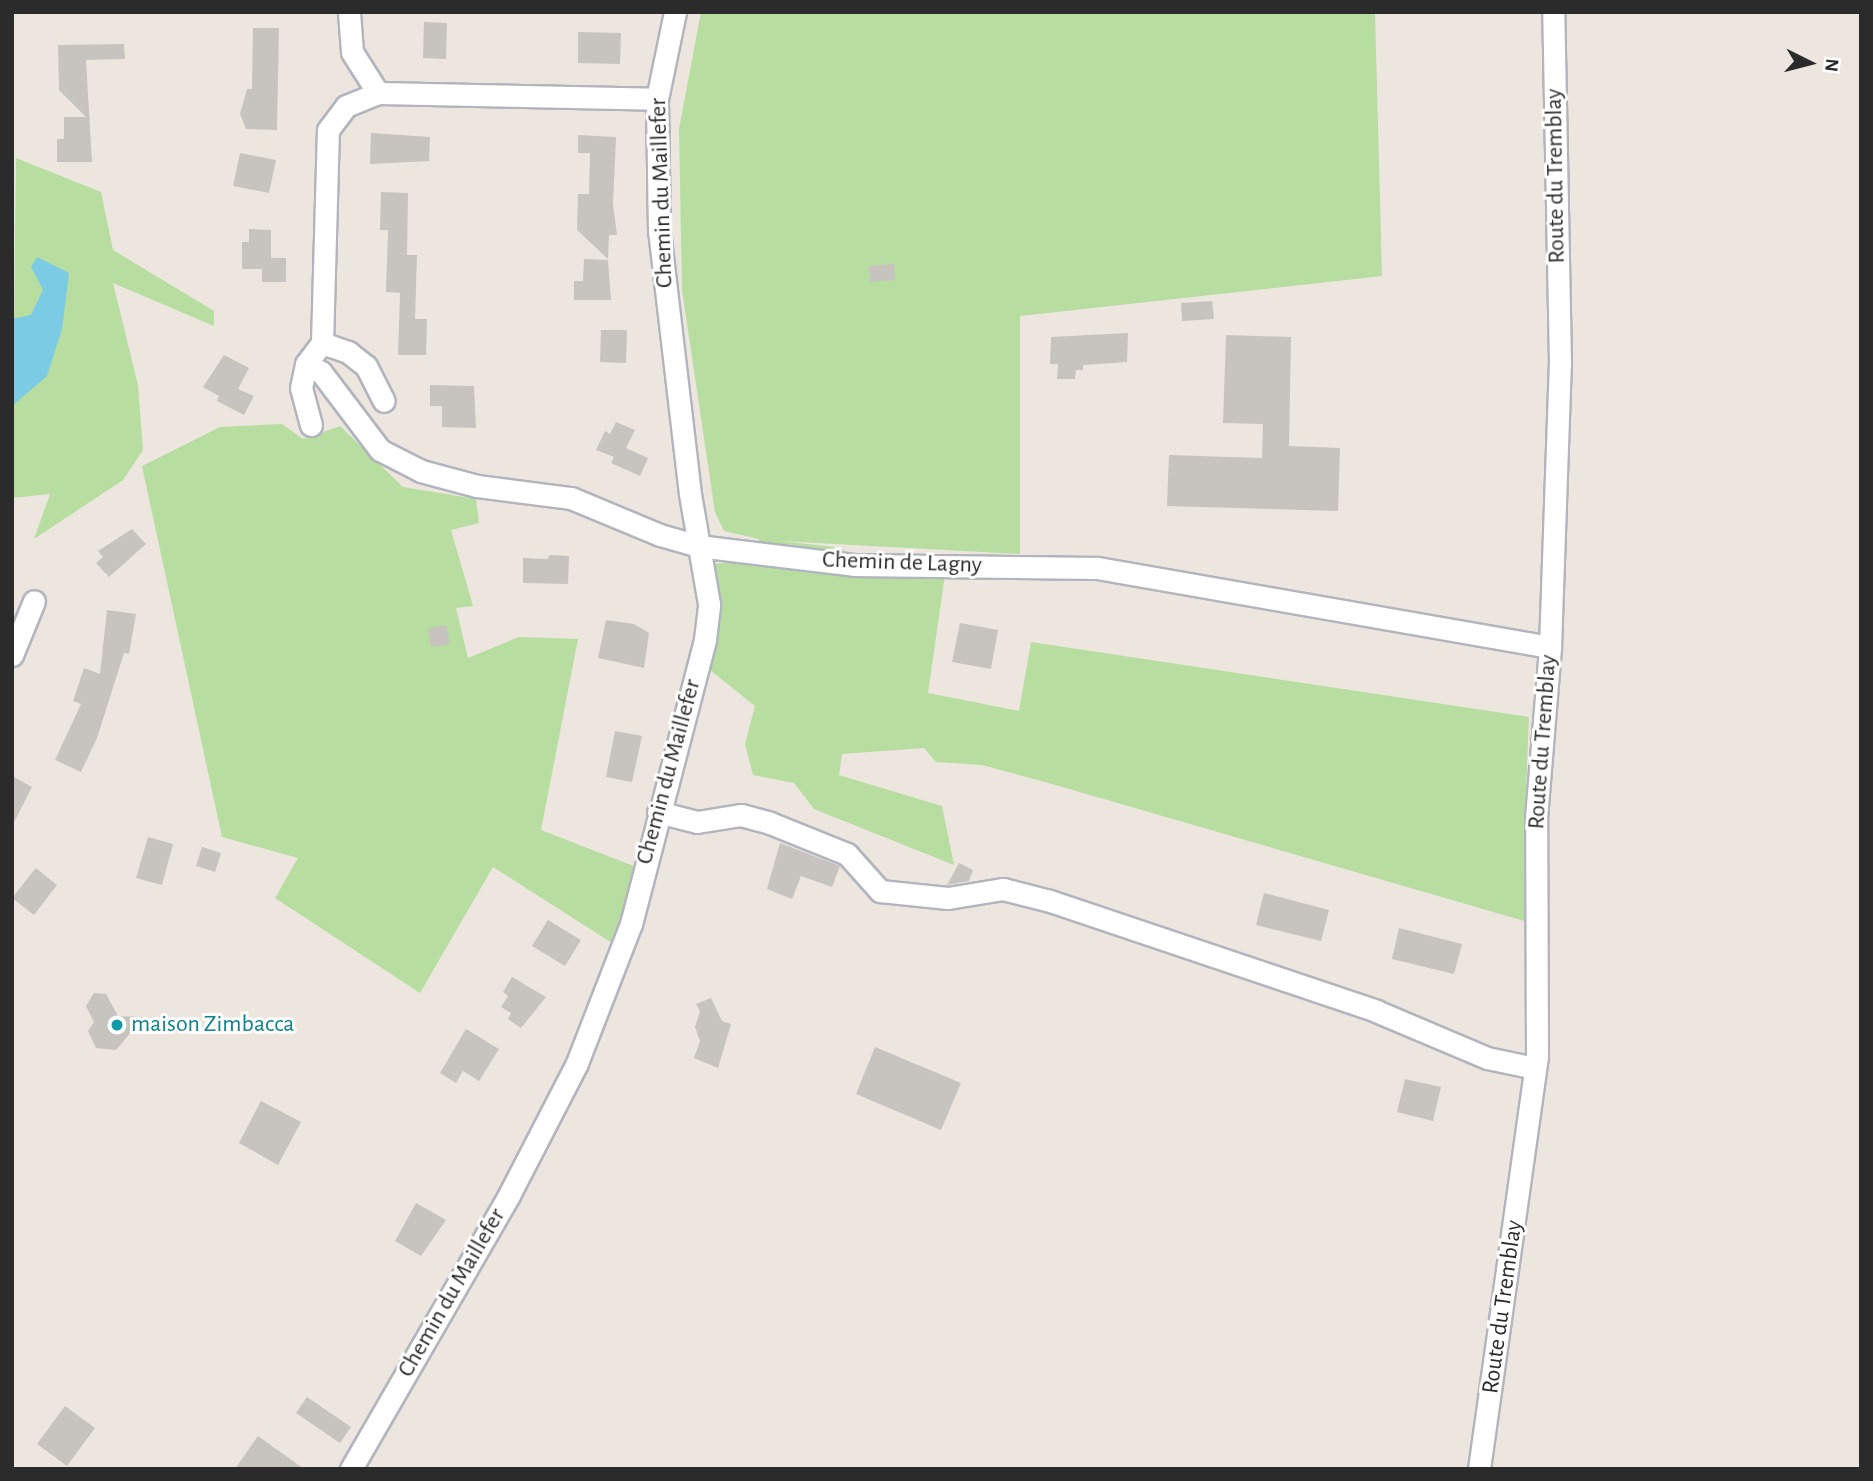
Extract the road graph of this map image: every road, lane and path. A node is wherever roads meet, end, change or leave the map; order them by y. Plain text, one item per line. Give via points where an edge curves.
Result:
1 (675, 12) edge
2 (1553, 12) edge
3 (350, 20) edge
4 (378, 93) junction
5 (657, 99) junction
6 (322, 343) junction
7 (306, 364) junction
8 (384, 401) dead end
9 (311, 425) dead end
10 (698, 546) junction
11 (34, 601) dead end
12 (1550, 647) junction
13 (12, 655) edge
14 (658, 812) junction
15 (1535, 1068) junction
16 (351, 1469) edge
17 (1479, 1469) edge

1 - 5 street, Chemin du Maillefer
2 - 12 street, Route du Tremblay via 1560,363
3 - 4 street via 352,52
4 - 5 street
4 - 6 street via 346,106 328,130
5 - 10 street, Chemin du Maillefer via 660,245
6 - 7 street
6 - 8 street via 348,352 366,366
7 - 9 street via 301,388
7 - 10 street, Chemin de Lagny via 321,372 380,450 421,471 477,486 571,498 660,536
10 - 12 street, Chemin de Lagny via 854,565 1097,568
10 - 14 street, Chemin du Maillefer via 709,604 705,639
11 - 13 street
12 - 15 street, Route du Tremblay via 1536,818 1539,957
14 - 15 street via 697,822 741,815 771,823 847,854 880,891 948,898 1003,889 1050,901 1376,1012 1487,1058
14 - 16 street, Chemin du Maillefer via 631,924 577,1063 509,1195
15 - 17 street, Route du Tremblay

